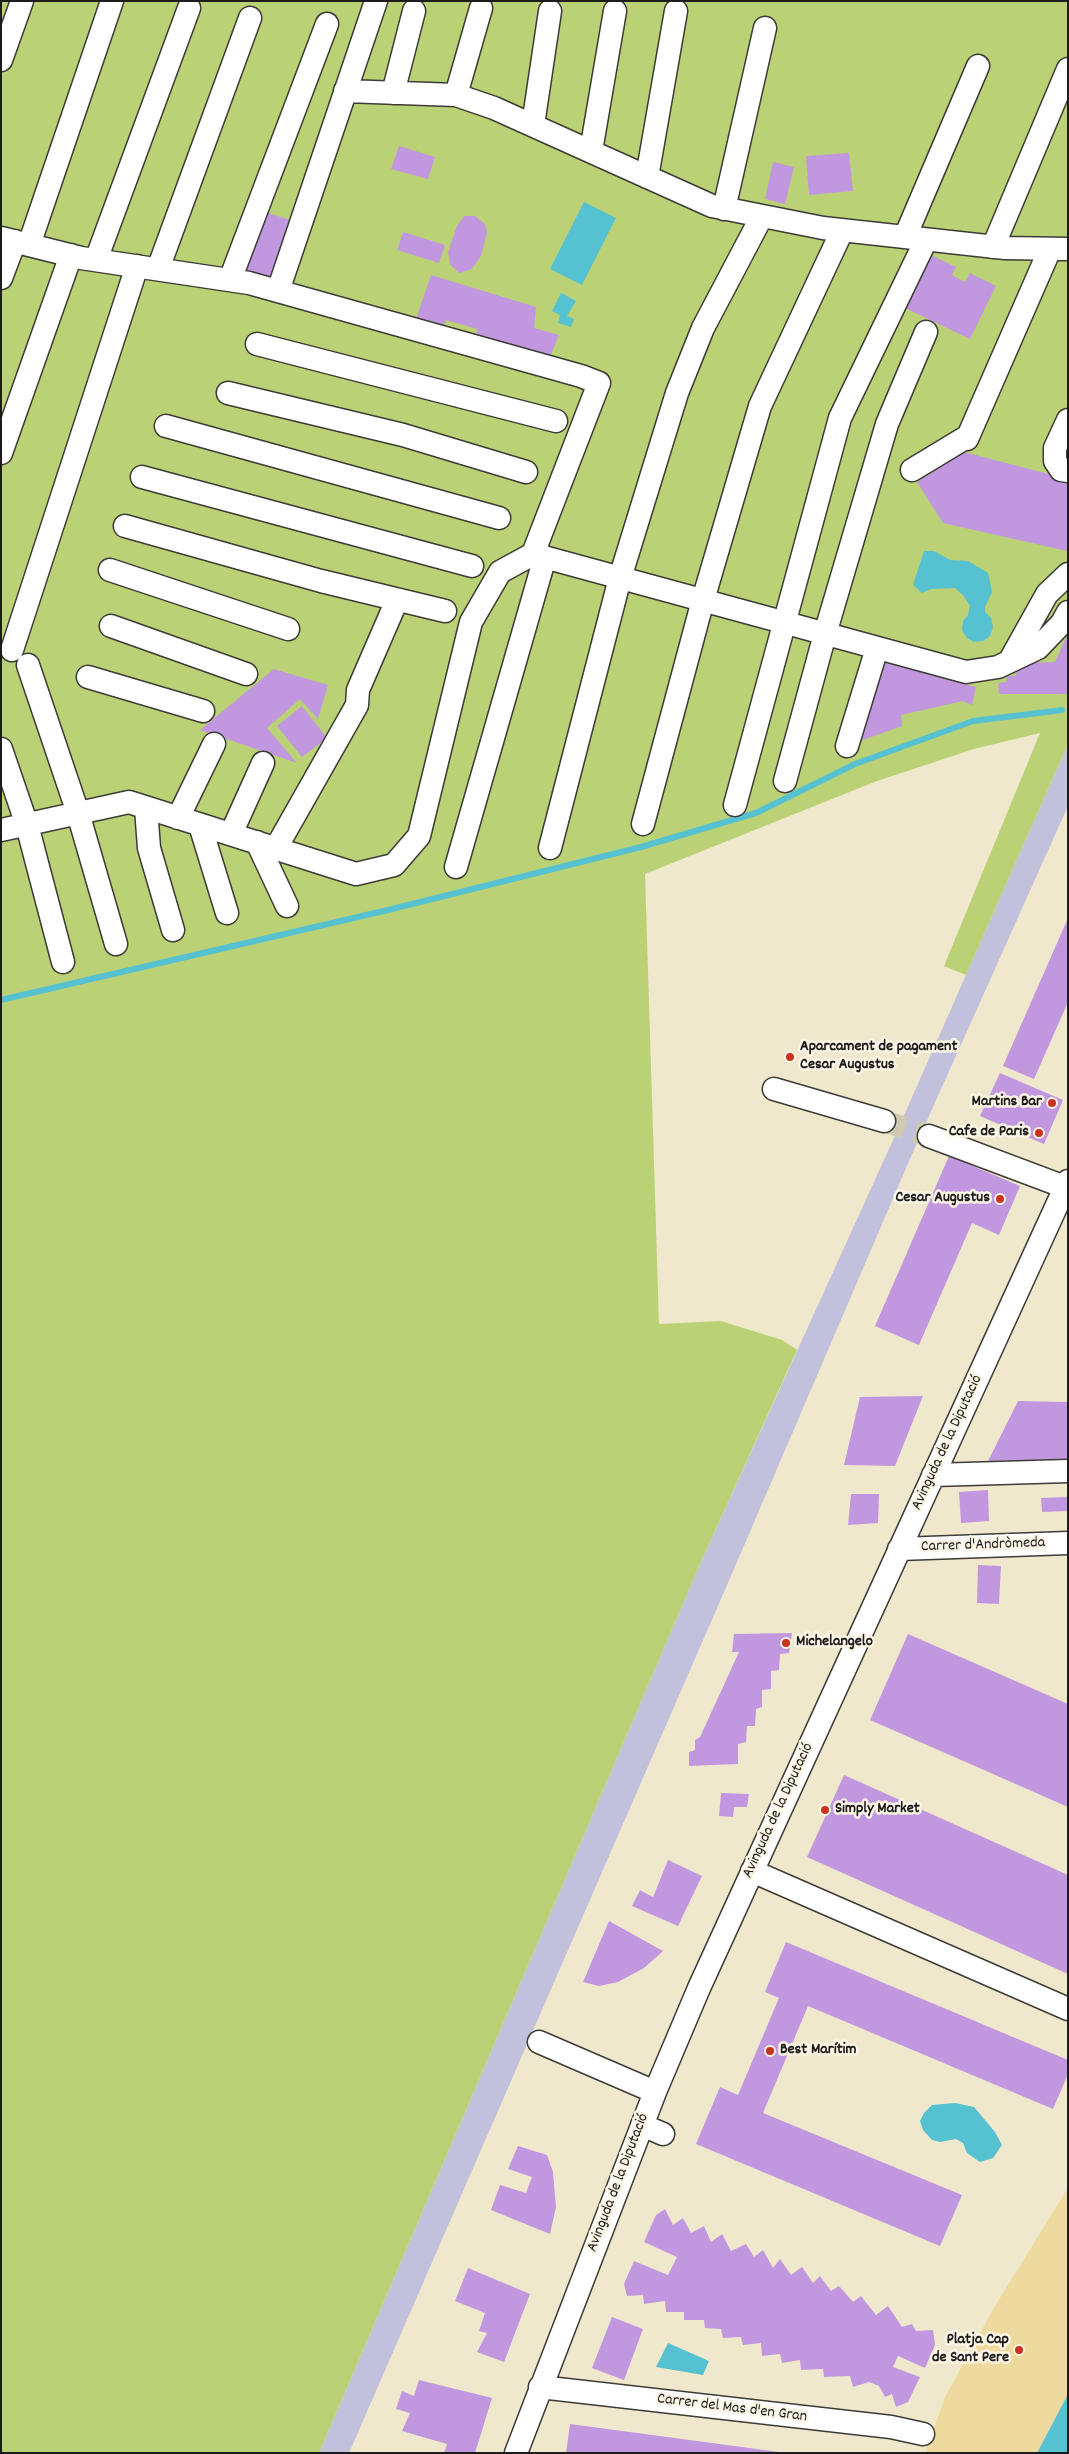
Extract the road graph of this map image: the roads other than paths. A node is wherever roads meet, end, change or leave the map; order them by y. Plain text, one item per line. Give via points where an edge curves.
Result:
1 (22, 1) edge
2 (112, 1) edge
3 (376, 1) edge
4 (189, 8) dead end
5 (481, 8) dead end
6 (414, 10) dead end
7 (550, 11) dead end
8 (615, 11) dead end
9 (676, 11) dead end
10 (250, 18) dead end
11 (327, 24) dead end
12 (765, 28) dead end
13 (1, 60) edge
14 (978, 66) dead end
15 (1068, 69) edge
16 (345, 91) junction
17 (393, 93) junction
18 (456, 95) junction
19 (533, 125) junction
20 (590, 151) junction
21 (647, 177) junction
22 (724, 208) junction
23 (762, 216) junction
24 (842, 231) junction
25 (915, 238) junction
26 (15, 242) edge
27 (993, 247) junction
28 (1059, 249) edge
29 (71, 255) junction
30 (96, 260) junction
31 (147, 268) junction
32 (1, 278) edge
33 (230, 280) junction
34 (278, 291) junction
35 (926, 332) dead end
36 (257, 344) dead end
37 (228, 393) dead end
38 (1068, 420) edge
39 (556, 421) dead end
40 (166, 426) dead end
41 (1, 453) edge
42 (912, 470) dead end
43 (1068, 471) edge
44 (526, 472) dead end
45 (142, 477) dead end
46 (499, 518) dead end
47 (125, 526) dead end
48 (539, 555) junction
49 (472, 566) dead end
50 (110, 570) dead end
51 (1068, 574) edge
52 (620, 578) junction
53 (397, 600) junction
54 (703, 600) junction
55 (445, 611) dead end
56 (1068, 612) edge
57 (783, 622) junction
58 (111, 626) dead end
59 (288, 629) dead end
60 (825, 634) junction
61 (877, 648) junction
62 (12, 650) dead end
63 (1009, 662) junction
64 (28, 665) dead end
65 (246, 674) dead end
66 (88, 677) dead end
67 (202, 711) dead end
68 (214, 744) dead end
69 (847, 746) dead end
70 (1, 749) edge
71 (262, 763) dead end
72 (785, 781) dead end
73 (735, 805) dead end
74 (146, 808) junction
75 (78, 813) junction
76 (178, 818) junction
77 (27, 824) junction
78 (200, 824) junction
79 (643, 824) dead end
80 (1, 830) edge
81 (231, 834) junction
82 (266, 845) junction
83 (550, 848) dead end
84 (456, 867) dead end
85 (287, 906) dead end
86 (227, 912) dead end
87 (173, 930) dead end
88 (116, 944) dead end
89 (63, 962) dead end
90 (774, 1089) dead end
91 (884, 1121) tunnel mouth
92 (929, 1136) tunnel mouth
93 (1066, 1184) edge
94 (1068, 1471) edge
95 (933, 1475) junction
96 (1068, 1543) edge
97 (899, 1549) junction
98 (752, 1871) junction
99 (1068, 2009) edge
100 (539, 2042) dead end
101 (655, 2092) junction
102 (642, 2125) junction
103 (663, 2134) dead end
104 (540, 2387) junction
105 (923, 2434) dead end
106 (516, 2453) edge

1 - 13 street
2 - 26 street
3 - 16 street
4 - 30 street
5 - 18 street
6 - 17 street
7 - 19 street
8 - 20 street
9 - 21 street
10 - 31 street
11 - 33 street
12 - 22 street
14 - 25 street
15 - 27 street
16 - 17 street
16 - 34 street
17 - 18 street
18 - 19 street
19 - 20 street
20 - 21 street
21 - 22 street via 712,206
22 - 23 street
23 - 24 street
23 - 52 street via 703,328 677,393
24 - 25 street
24 - 54 street via 760,406
25 - 27 street
25 - 57 street via 840,418
26 - 29 street
26 - 32 street
27 - 28 street
28 - 42 street via 966,439
29 - 30 street
29 - 41 street
30 - 31 street
31 - 33 street
31 - 62 street
33 - 34 street
34 - 48 street via 599,383
35 - 60 street via 887,424
36 - 39 street
37 - 44 street via 403,435
38 - 43 street via 1055,448 1055,461 1062,470
40 - 46 street
45 - 49 street
47 - 53 street
48 - 52 street
48 - 82 street via 500,572 471,622 419,836 394,865 356,874
48 - 84 street
50 - 59 street
51 - 63 street via 1047,594
52 - 54 street
52 - 83 street
53 - 55 street
53 - 82 street via 358,690 357,705
54 - 57 street
54 - 79 street
56 - 63 street via 1038,648
57 - 60 street
57 - 73 street
58 - 65 street
60 - 61 street
60 - 72 street
61 - 63 street via 966,672
61 - 69 street
64 - 75 street
66 - 67 street
68 - 76 street
70 - 77 street
71 - 81 street
74 - 75 street via 129,802
74 - 76 street
74 - 87 street via 149,848
75 - 77 street
75 - 88 street
76 - 78 street
77 - 80 street
77 - 89 street
78 - 81 street
78 - 86 street
81 - 82 street
82 - 85 street
90 - 91 street
92 - 93 street
93 - 95 street, Avinguda de la Diputació
94 - 95 street
95 - 97 street, Avinguda de la Diputació
96 - 97 street, Carrer d'Andròmeda
97 - 98 street, Avinguda de la Diputació
98 - 99 street
98 - 101 street, Avinguda de la Diputació
100 - 101 street
101 - 102 street, Avinguda de la Diputació
102 - 103 street
102 - 104 street, Avinguda de la Diputació
104 - 105 street, Carrer del Mas d'en Gran
104 - 106 street, Avinguda de la Diputació

